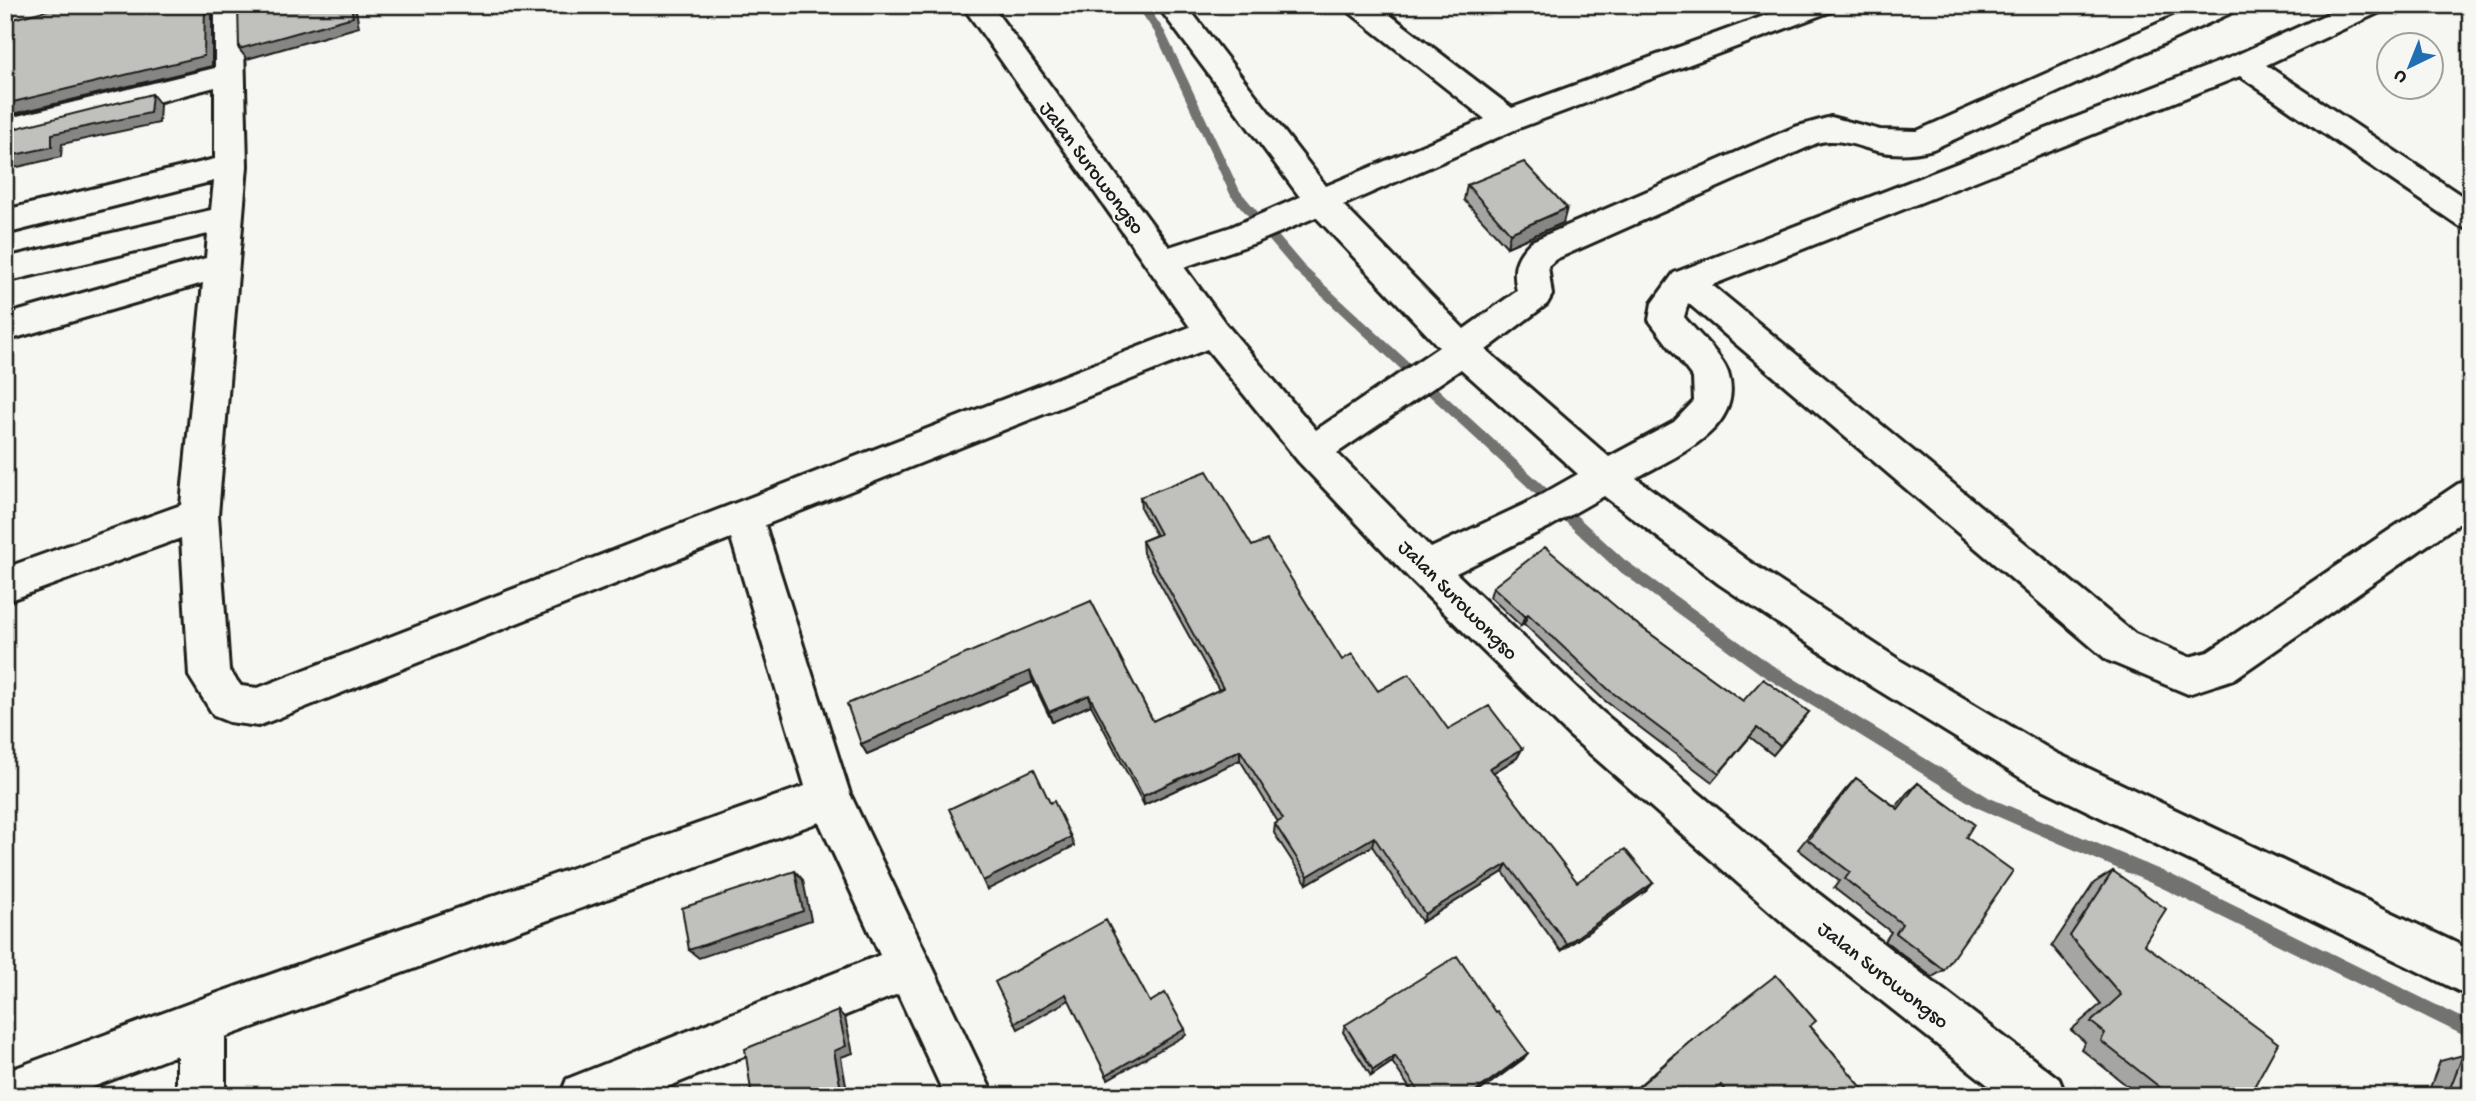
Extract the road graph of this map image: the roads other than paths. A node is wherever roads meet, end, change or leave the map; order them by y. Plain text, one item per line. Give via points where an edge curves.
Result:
1 (229, 5) edge
2 (976, 5) edge
3 (1171, 5) edge
4 (1359, 5) edge
5 (1822, 5) edge
6 (2225, 5) edge
7 (2372, 5) edge
8 (2243, 64) junction
9 (229, 74) junction
10 (1508, 121) junction
11 (5, 130) edge
12 (231, 166) junction
13 (1305, 208) junction
14 (226, 218) junction
15 (2471, 218) edge
16 (5, 222) edge
17 (1163, 261) junction
18 (223, 265) junction
19 (5, 270) edge
20 (1685, 282) junction
21 (5, 328) edge
22 (1213, 331) junction
23 (1452, 357) junction
24 (1312, 451) junction
25 (1595, 481) junction
26 (2471, 495) edge
27 (199, 515) junction
28 (743, 516) junction
29 (1426, 569) junction
30 (5, 585) edge
31 (830, 797) junction
32 (910, 966) junction
33 (2471, 974) edge
34 (201, 1022) junction
35 (5, 1096) edge
36 (201, 1096) edge
37 (584, 1096) edge
38 (970, 1096) edge
39 (2042, 1096) edge

1 - 9 street
2 - 17 street, Jalan Surowongso
3 - 13 street
4 - 10 street
5 - 10 street
6 - 23 street via 1922,141 1880,141 1831,128 1806,135 1544,250 1532,259 1529,271 1535,295
7 - 8 street
8 - 15 street
8 - 20 street
9 - 11 street
9 - 12 street
10 - 13 street
12 - 14 street
12 - 16 street
13 - 17 street via 1243,235
13 - 23 street
14 - 18 street
14 - 19 street
17 - 22 street, Jalan Surowongso
18 - 21 street
18 - 27 street
20 - 25 street via 1670,303 1666,320 1712,374 1712,405 1687,432
20 - 26 street via 2121,647 2188,676 2220,666
22 - 24 street, Jalan Surowongso
22 - 28 street
23 - 24 street
23 - 25 street
24 - 29 street, Jalan Surowongso
25 - 29 street via 1538,515
25 - 33 street via 1887,674 2041,767
27 - 28 street via 209,676 229,703 258,707
27 - 30 street
28 - 31 street
29 - 39 street, Jalan Surowongso via 1585,723 1803,911
31 - 32 street
31 - 34 street
32 - 37 street
32 - 38 street
34 - 35 street
34 - 36 street

